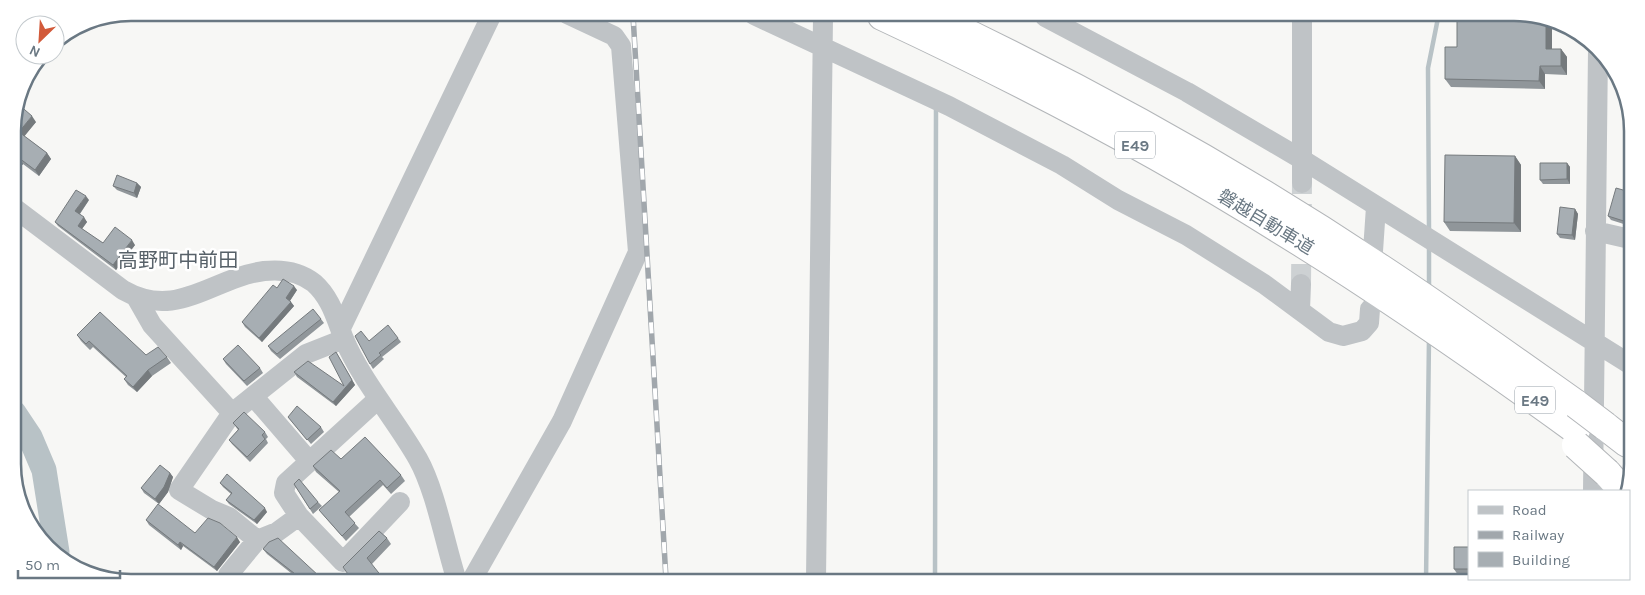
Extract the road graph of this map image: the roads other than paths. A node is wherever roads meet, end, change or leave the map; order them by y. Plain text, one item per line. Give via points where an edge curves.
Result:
1 (489, 21) edge
2 (582, 21) edge
3 (768, 21) edge
4 (823, 21) edge
5 (892, 21) edge
6 (941, 21) edge
7 (1054, 21) edge
8 (1302, 21) edge
9 (822, 45) junction
10 (1598, 61) edge
11 (1303, 160) junction
12 (1302, 183) tunnel mouth
13 (1376, 207) junction
14 (21, 213) edge
15 (1595, 231) junction
16 (1624, 238) edge
17 (1375, 280) junction
18 (1301, 284) tunnel mouth
19 (136, 297) junction
20 (1300, 310) junction
21 (343, 333) junction
22 (1595, 340) junction
23 (1495, 359) junction
24 (1624, 360) edge
25 (254, 397) junction
26 (378, 399) junction
27 (232, 413) junction
28 (1576, 417) junction
29 (1613, 418) edge
30 (310, 462) junction
31 (1614, 470) edge
32 (400, 502) dead end
33 (299, 516) junction
34 (257, 540) junction
35 (229, 574) edge
36 (455, 574) edge
37 (475, 574) edge
38 (816, 574) edge

1 - 21 street
2 - 37 street via 614,36 620,46 638,252 562,421
3 - 9 street
4 - 9 street
5 - 17 highway, 磐越自動車道 / E49 via 1011,78
6 - 17 highway, 磐越自動車道 / E49 via 1104,104 1202,159
7 - 11 street via 1187,92
8 - 11 street
9 - 20 street via 1062,165 1118,200 1186,235
9 - 38 street
10 - 15 street
11 - 12 street
11 - 13 street
13 - 17 street
13 - 22 street
14 - 19 street
15 - 16 street
15 - 22 street
17 - 20 street via 1369,323 1362,331 1343,336 1329,332
17 - 23 highway, 磐越自動車道 / E49
17 - 23 highway, 磐越自動車道 / E49 via 1413,290
18 - 20 street
19 - 21 street via 150,301 176,301 261,272 284,270 295,272 315,284 334,309
19 - 27 street via 152,325
21 - 25 street via 306,354
21 - 26 street
22 - 24 street
22 - 31 street
23 - 28 highway
23 - 28 highway
25 - 27 street
25 - 30 street
26 - 30 street
26 - 36 street via 418,458 426,476
27 - 34 street via 179,490 229,517
28 - 29 highway
28 - 31 highway, bridge
29 - 31 highway
30 - 33 street via 286,483 284,493
32 - 33 street via 343,562
33 - 34 street via 278,532
34 - 35 street

